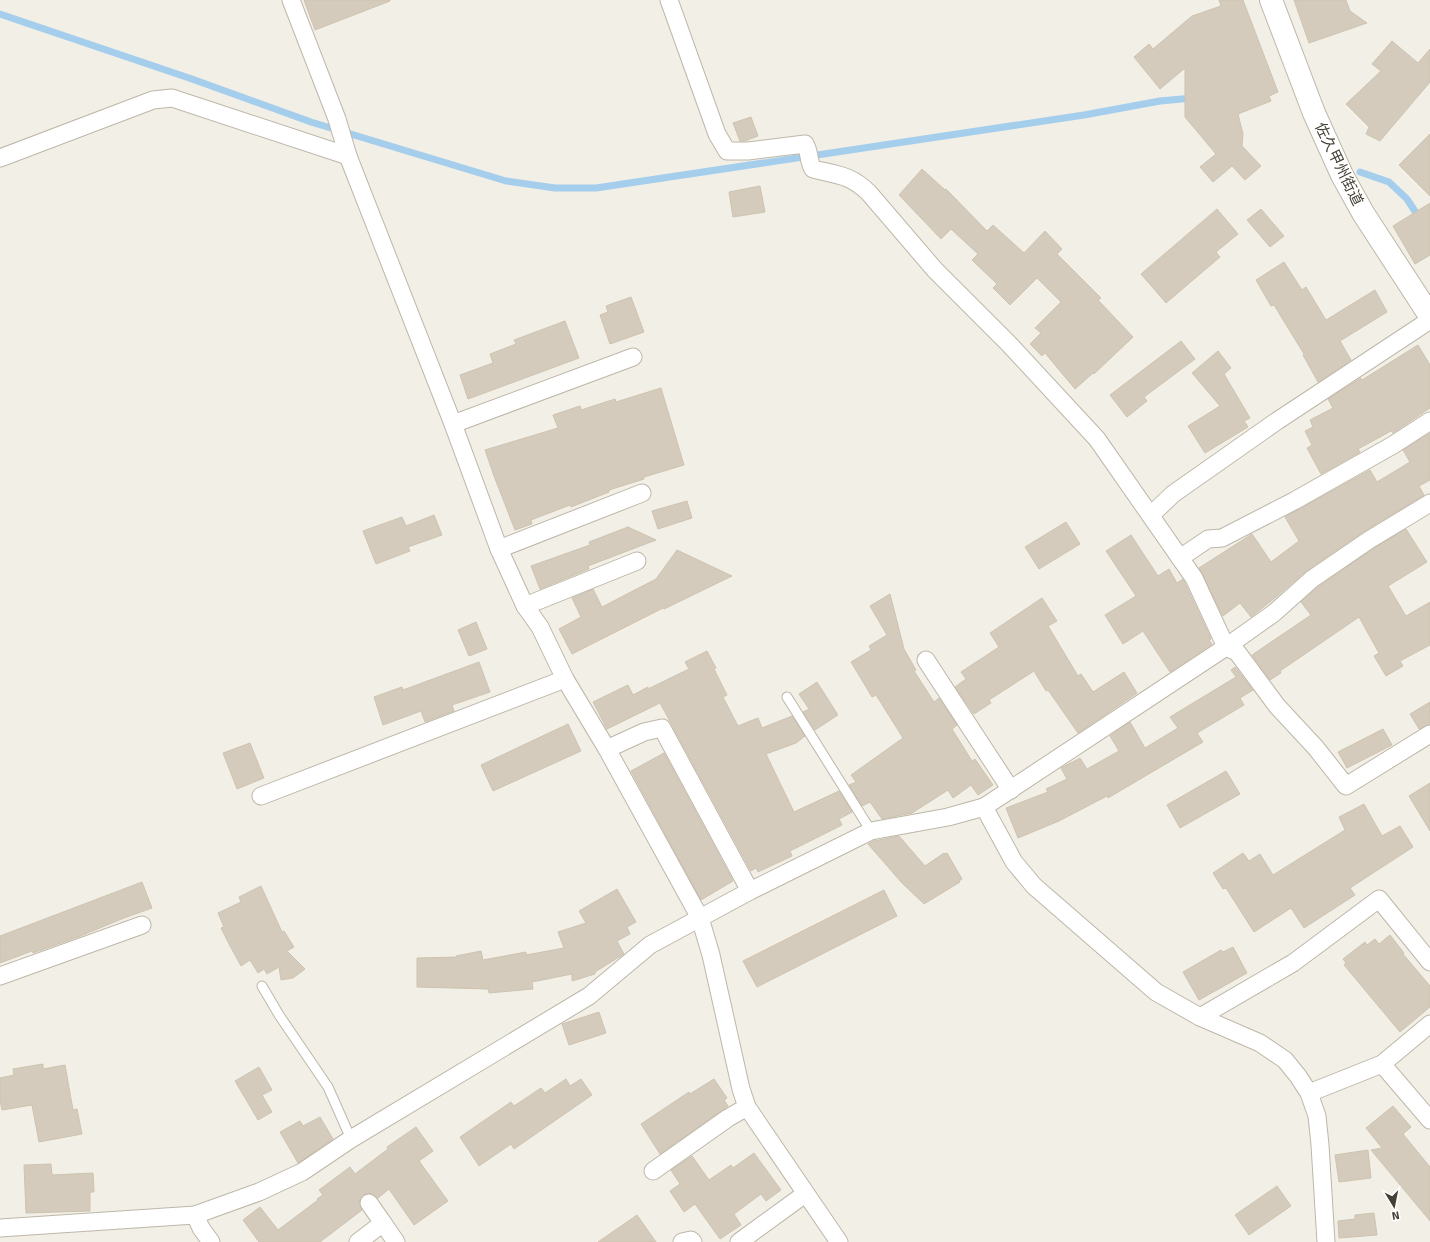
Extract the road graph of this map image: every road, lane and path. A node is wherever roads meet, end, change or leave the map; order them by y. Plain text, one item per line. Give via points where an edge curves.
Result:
1 (291, 0) edge
2 (669, 0) edge
3 (1271, 0) edge
4 (348, 156) junction
5 (0, 158) edge
6 (1428, 308) edge
7 (633, 357) dead end
8 (1430, 421) edge
9 (453, 424) junction
10 (642, 493) dead end
11 (1430, 502) edge
12 (1151, 516) junction
13 (499, 549) junction
14 (1180, 558) junction
15 (637, 561) dead end
16 (525, 606) junction
17 (1226, 647) junction
18 (926, 660) dead end
19 (565, 679) junction
20 (787, 696) dead end
21 (1430, 734) edge
22 (607, 749) junction
23 (1011, 790) junction
24 (261, 796) dead end
25 (984, 807) junction
26 (871, 831) junction
27 (750, 891) junction
28 (700, 918) junction
29 (142, 925) dead end
30 (1430, 962) edge
31 (0, 976) edge
32 (262, 986) dead end
33 (1200, 1017) junction
34 (1430, 1024) edge
35 (1382, 1064) junction
36 (1309, 1092) junction
37 (747, 1107) junction
38 (1430, 1120) edge
39 (351, 1139) junction
40 (653, 1172) dead end
41 (805, 1194) junction
42 (369, 1203) dead end
43 (195, 1214) junction
44 (383, 1223) junction
45 (2, 1230) edge
46 (210, 1242) edge
47 (358, 1242) edge
48 (396, 1242) edge
49 (682, 1242) edge
50 (692, 1242) edge
51 (739, 1242) edge
52 (839, 1242) edge
53 (1326, 1242) edge

1 - 4 street via 337,119
2 - 12 street via 717,134 727,151 805,144 813,169 859,183 935,270 1009,344 1096,439
3 - 6 street, 佐久甲州街道 via 1314,113 1342,175 1363,213
4 - 5 street via 172,98 153,100
4 - 9 street
6 - 12 street via 1277,421 1172,494
7 - 9 street
8 - 14 street via 1294,501 1222,538 1208,539
9 - 13 street
10 - 13 street
11 - 17 street via 1312,579 1274,613
12 - 14 street
13 - 16 street
14 - 17 street via 1194,578
15 - 16 street
16 - 19 street via 540,627
17 - 21 street via 1237,652 1277,706 1316,748 1346,786
17 - 23 street
18 - 23 street
19 - 22 street
19 - 24 street
20 - 26 lane
22 - 27 street via 644,732 662,728
22 - 28 street
23 - 25 street
25 - 26 street via 948,817
25 - 33 street via 1014,862 1034,886 1156,992
26 - 27 street
27 - 28 street
28 - 37 street
28 - 39 street via 650,945 589,996
29 - 31 street
30 - 33 street via 1379,899 1293,963
32 - 39 lane via 328,1087
33 - 36 street via 1260,1042 1285,1060
34 - 35 street
35 - 36 street
35 - 38 street
36 - 53 street via 1320,1145
37 - 40 street
37 - 41 street
39 - 43 street via 302,1172 259,1192
41 - 51 street
41 - 52 street
42 - 44 street
43 - 45 street
43 - 46 street
44 - 47 street
44 - 48 street
49 - 50 street

